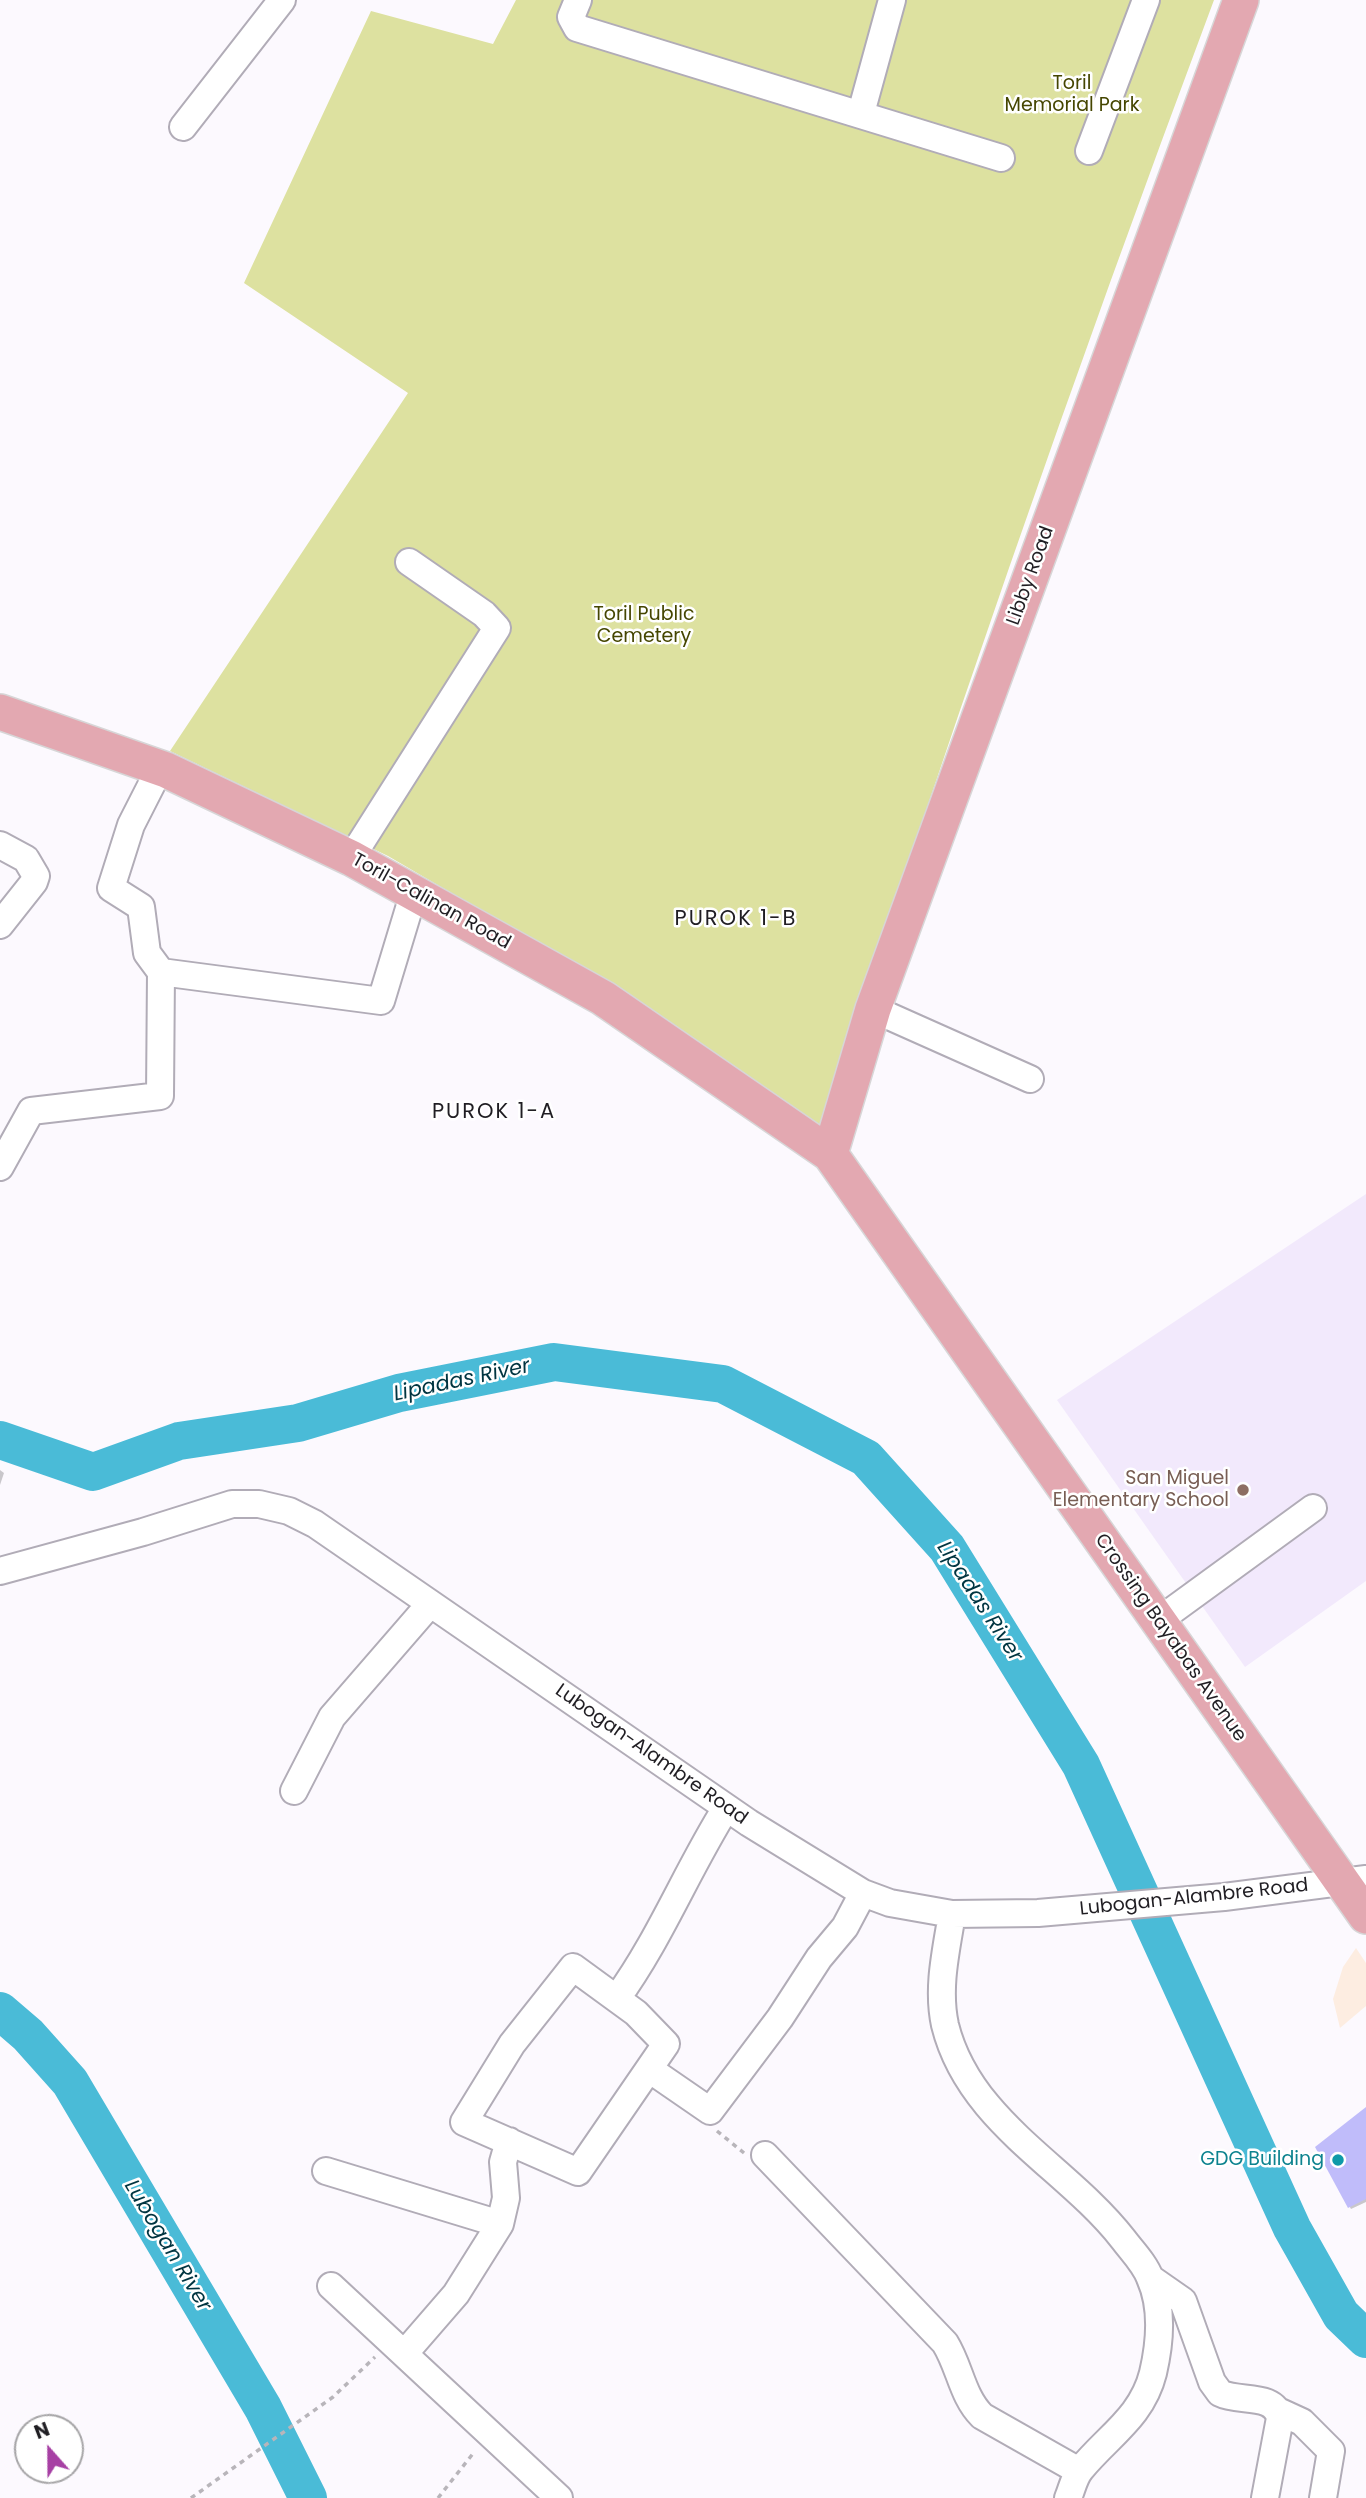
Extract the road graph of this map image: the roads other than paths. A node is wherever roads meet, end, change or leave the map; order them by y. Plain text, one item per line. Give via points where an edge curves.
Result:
1 (282, 0) edge
2 (578, 0) edge
3 (892, 0) edge
4 (1146, 0) edge
5 (1241, 0) edge
6 (861, 113) junction
7 (183, 127) dead end
8 (1089, 151) dead end
9 (1001, 158) dead end
10 (409, 562) dead end
11 (0, 712) edge
12 (160, 768) junction
13 (0, 845) edge
14 (351, 858) junction
15 (414, 892) junction
16 (0, 925) edge
17 (161, 972) junction
18 (873, 1009) junction
19 (1030, 1079) dead end
20 (830, 1154) junction
21 (0, 1167) edge
22 (1313, 1508) dead end
23 (0, 1571) edge
24 (430, 1604) junction
25 (1158, 1621) junction
26 (294, 1791) dead end
27 (726, 1808) junction
28 (1354, 1880) edge
29 (863, 1893) junction
30 (952, 1914) junction
31 (1366, 1916) edge
32 (617, 1998) junction
33 (649, 2069) junction
34 (509, 2141) junction
35 (765, 2155) road end
36 (326, 2171) dead end
37 (500, 2224) junction
38 (1150, 2278) junction
39 (331, 2286) dead end
40 (397, 2347) junction
41 (1278, 2411) junction
42 (1079, 2471) junction
43 (559, 2498) edge
44 (1068, 2498) edge
45 (1265, 2498) edge
46 (1323, 2498) edge

1 - 7 street
2 - 6 street via 571,17 577,28
3 - 6 street
4 - 8 street
5 - 18 main road, Libby Road
6 - 9 street
10 - 14 street via 497,628
11 - 12 main road, Toril-Calinan Road
12 - 14 main road, Toril-Calinan Road
12 - 17 street via 131,825 111,888 141,907 147,953
13 - 16 street via 26,859 36,876
14 - 15 main road, Toril-Calinan Road
15 - 17 street via 381,1001
15 - 20 main road, Toril-Calinan Road via 612,1004
17 - 21 street via 160,1096 31,1111
18 - 19 street
18 - 20 main road, Libby Road
20 - 25 main road, Crossing Bayabas Avenue
22 - 25 street
23 - 24 street, Lubogan-Alambre Road via 232,1504 259,1504 315,1524
24 - 26 street via 332,1717
24 - 27 street, Lubogan-Alambre Road
25 - 28 main road, Crossing Bayabas Avenue
27 - 29 street, Lubogan-Alambre Road
27 - 32 street via 685,1875 653,1945
28 - 30 street, Lubogan-Alambre Road via 1086,1909
28 - 31 main road, Crossing Bayabas Avenue
29 - 30 street, Lubogan-Alambre Road via 918,1910
29 - 33 street via 845,1927 710,2111
30 - 38 street via 942,2001 956,2056 995,2114 1023,2145 1098,2208
32 - 33 street via 666,2044
32 - 34 street via 573,1968 537,2010 464,2122
33 - 34 street via 578,2172
34 - 37 street via 503,2162 506,2198
35 - 42 street via 945,2343 972,2406 993,2423
36 - 37 street
37 - 40 street via 456,2294
38 - 41 street via 1183,2301 1220,2393 1268,2402
38 - 42 street via 1159,2323 1147,2393 1120,2431
39 - 40 street
40 - 43 street
41 - 45 street
41 - 46 street via 1302,2422 1331,2451
42 - 44 street

